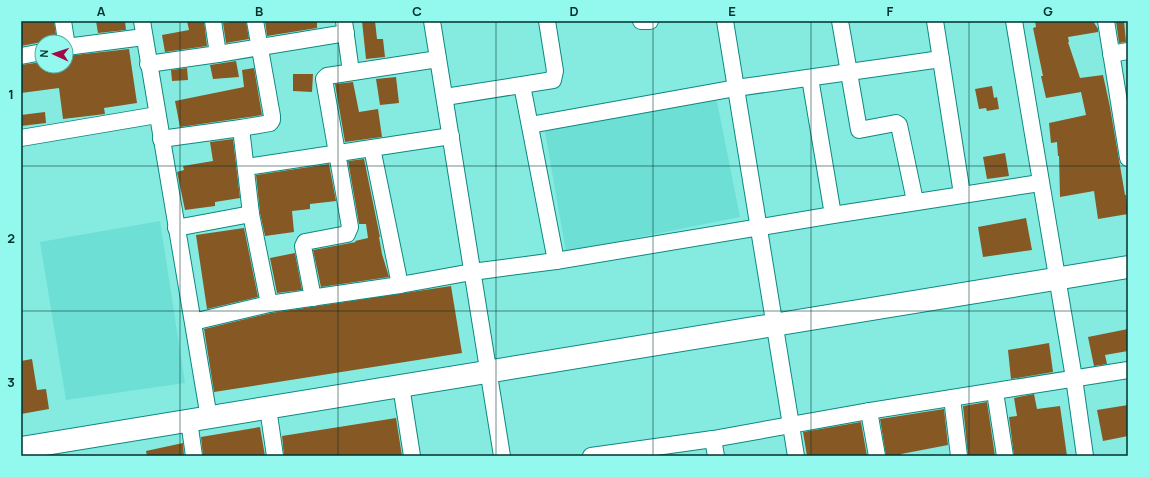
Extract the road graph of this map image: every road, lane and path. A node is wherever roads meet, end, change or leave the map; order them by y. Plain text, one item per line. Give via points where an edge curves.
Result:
1 (63, 21) edge
2 (142, 21) edge
3 (214, 21) edge
4 (254, 21) edge
5 (432, 21) edge
6 (547, 21) edge
7 (641, 21) edge
8 (650, 21) edge
9 (725, 21) edge
10 (840, 21) edge
11 (935, 21) edge
12 (1014, 21) edge
13 (1106, 21) edge
14 (345, 27) edge
15 (65, 34) edge
16 (144, 37) junction
17 (74, 46) edge
18 (259, 47) junction
19 (1128, 51) edge
20 (34, 54) edge
21 (218, 54) junction
22 (1111, 54) junction
23 (21, 56) edge
24 (438, 59) junction
25 (941, 59) junction
26 (148, 64) junction
27 (351, 72) junction
28 (848, 72) junction
29 (810, 78) junction
30 (522, 85) junction
31 (736, 88) junction
32 (444, 97) junction
33 (157, 115) junction
34 (530, 125) junction
35 (241, 128) junction
36 (450, 136) junction
37 (21, 138) edge
38 (161, 139) junction
39 (372, 148) junction
40 (337, 153) junction
41 (1128, 158) edge
42 (246, 167) junction
43 (1040, 183) junction
44 (962, 194) junction
45 (915, 202) junction
46 (251, 214) junction
47 (834, 215) junction
48 (176, 228) junction
49 (759, 228) junction
50 (556, 261) junction
51 (1128, 267) edge
52 (472, 272) junction
53 (1056, 278) junction
54 (400, 285) junction
55 (313, 298) junction
56 (270, 304) junction
57 (194, 322) junction
58 (775, 325) junction
59 (1128, 370) edge
60 (488, 371) junction
61 (1074, 378) junction
62 (401, 386) junction
63 (995, 392) junction
64 (952, 398) junction
65 (268, 408) junction
66 (869, 411) junction
67 (199, 420) junction
68 (792, 425) junction
69 (713, 439) junction
70 (21, 448) edge
71 (667, 451) edge
72 (194, 456) edge
73 (275, 456) edge
74 (412, 456) edge
75 (502, 456) edge
76 (591, 456) edge
77 (716, 456) edge
78 (796, 456) edge
79 (877, 456) edge
80 (959, 456) edge
81 (1005, 456) edge
82 (1085, 456) edge

1 - 15 street
2 - 16 street
3 - 21 street
4 - 18 street
5 - 24 street
6 - 30 street via 555,77 553,80
7 - 8 street
9 - 31 street
10 - 28 street
11 - 25 street
12 - 43 street
13 - 22 street
14 - 18 street
14 - 27 street
16 - 17 street
16 - 26 street
18 - 21 street
18 - 35 street via 272,120 270,123
19 - 22 street
20 - 23 street
21 - 26 street
22 - 41 street
24 - 27 street
24 - 32 street
25 - 28 street
25 - 44 street
26 - 33 street
27 - 40 street via 327,76 324,79
28 - 29 street
28 - 45 street via 859,130 896,123 900,125
29 - 31 street
29 - 47 street
30 - 32 street
30 - 34 street
31 - 34 street
31 - 49 street
32 - 36 street
33 - 37 street
33 - 38 street
34 - 50 street
35 - 38 street
35 - 42 street
36 - 39 street
36 - 52 street
38 - 48 street
39 - 40 street
39 - 54 street
40 - 42 street
40 - 55 street via 350,227 347,234 304,243
42 - 46 street
43 - 44 street
43 - 53 street
44 - 45 street
45 - 47 street
46 - 48 street
46 - 56 street
47 - 49 street
48 - 57 street
49 - 50 street
49 - 58 street
50 - 52 street
51 - 53 street
52 - 54 street
52 - 60 street
53 - 58 street
53 - 61 street
54 - 55 street
55 - 56 street
56 - 57 street
57 - 67 street
58 - 60 street
58 - 68 street
59 - 61 street
60 - 62 street
60 - 75 street
61 - 63 street
61 - 82 street
62 - 65 street
62 - 74 street
63 - 64 street
63 - 81 street
64 - 66 street
64 - 80 street
65 - 67 street
65 - 73 street
66 - 68 street
66 - 79 street
67 - 70 street
67 - 72 street
68 - 69 street
68 - 78 street
69 - 71 street
69 - 77 street
71 - 76 street

